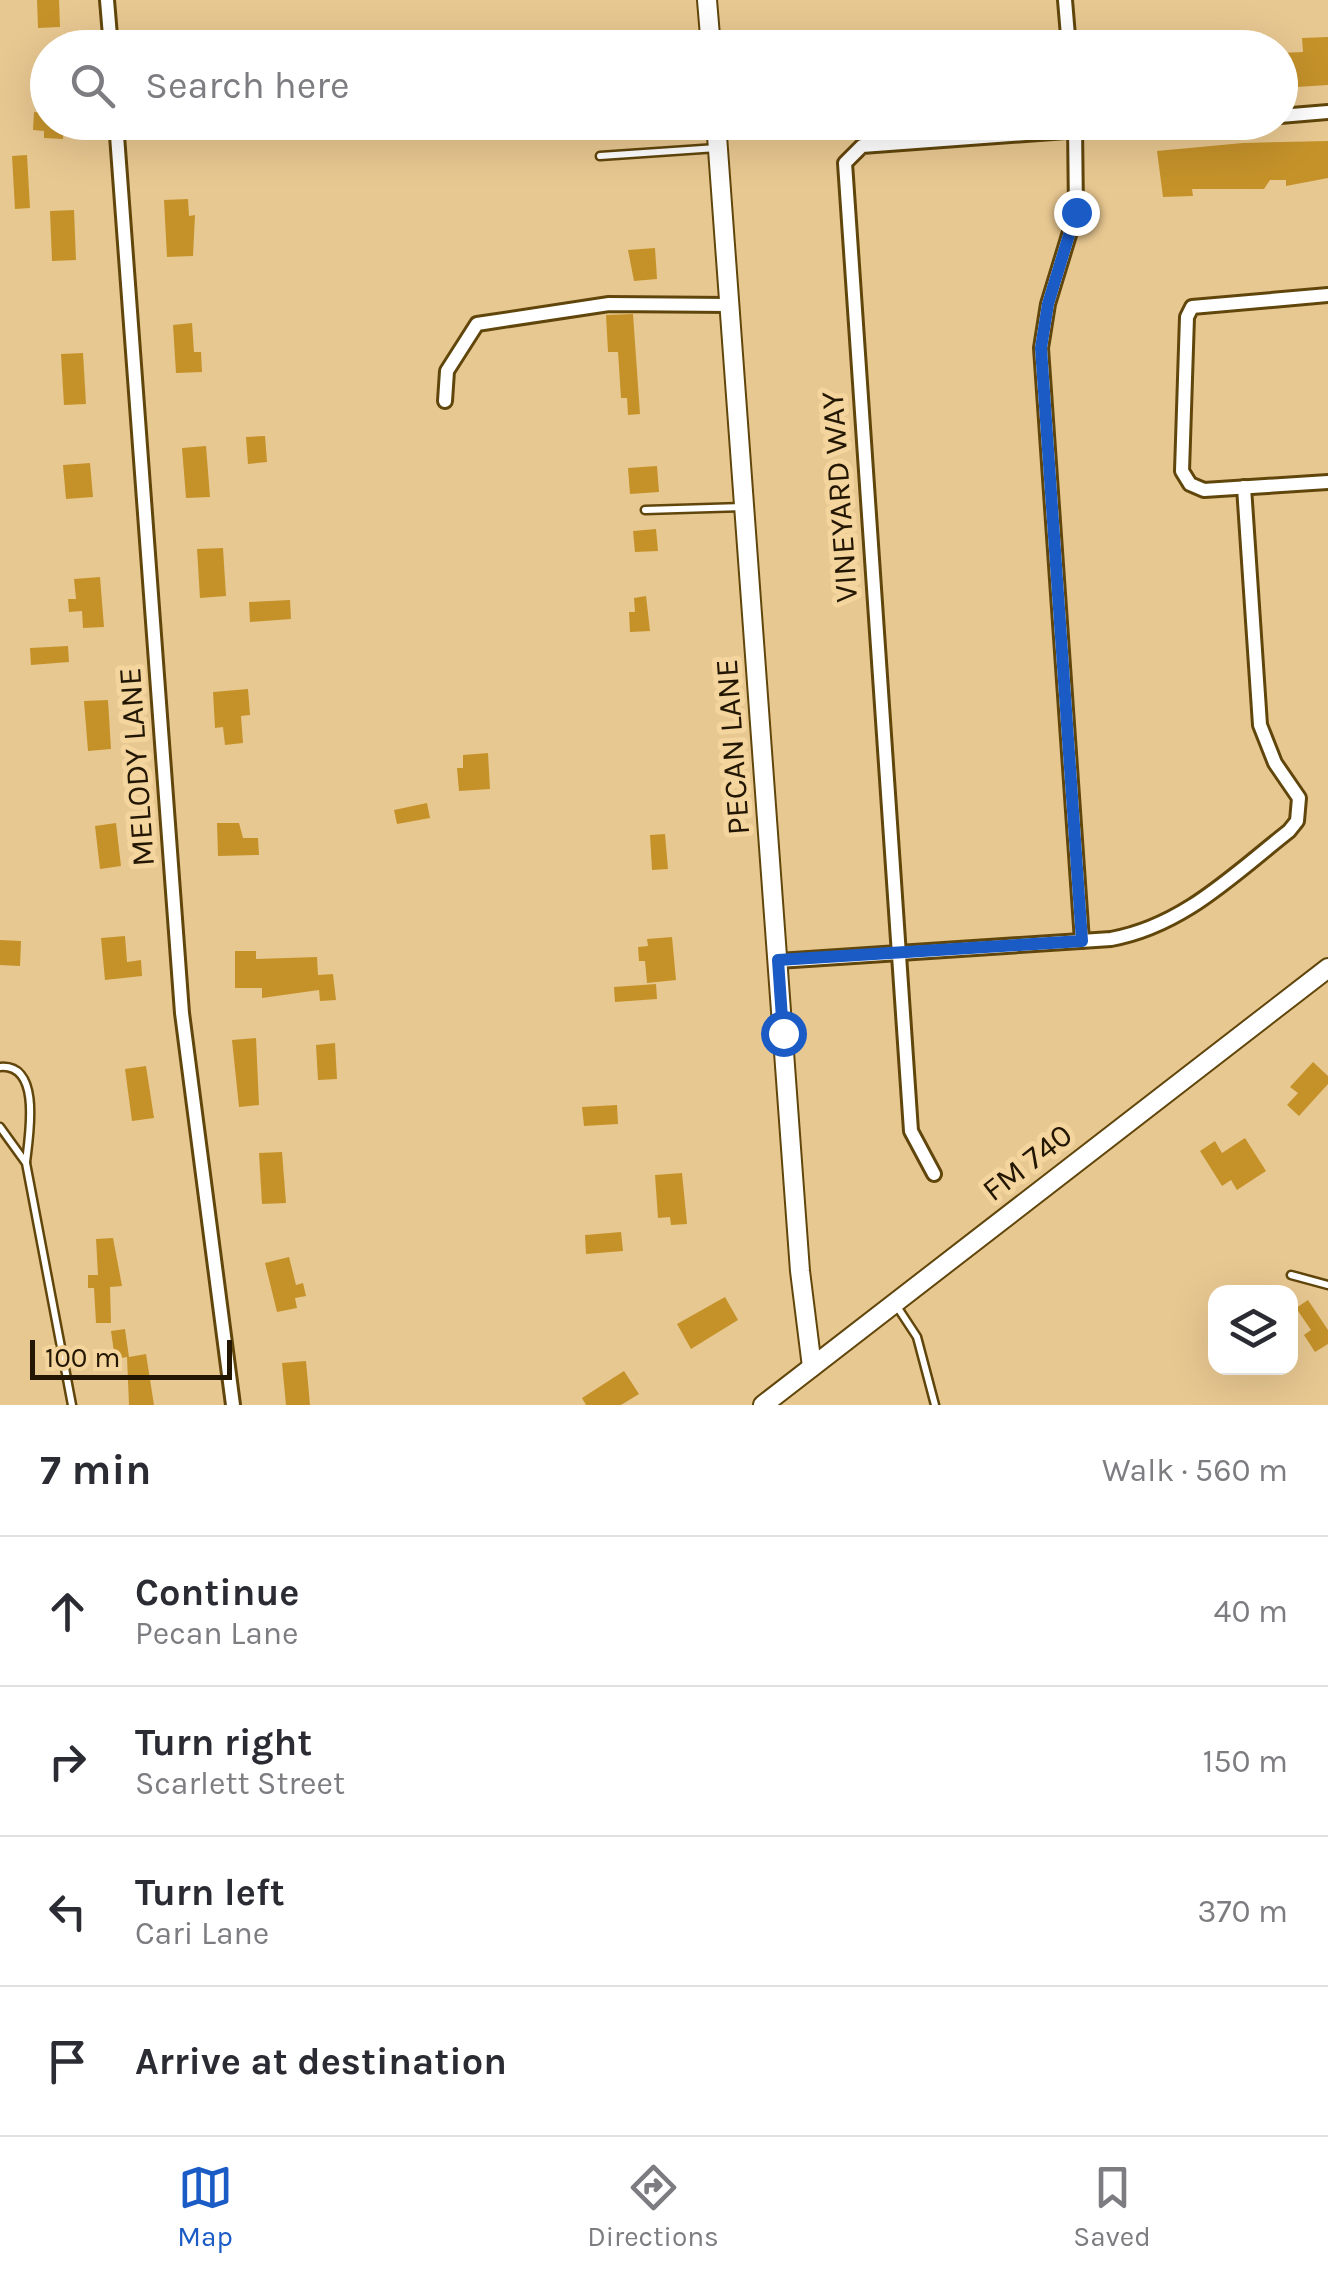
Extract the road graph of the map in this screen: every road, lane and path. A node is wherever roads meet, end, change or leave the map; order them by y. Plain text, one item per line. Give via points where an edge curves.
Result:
1 (107, 0) edge
2 (708, 0) edge
3 (1066, 0) edge
4 (109, 30) edge
5 (710, 30) edge
6 (1068, 30) edge
7 (1328, 112) edge
8 (1298, 114) edge
9 (117, 140) edge
10 (717, 140) edge
11 (926, 140) edge
12 (1075, 140) edge
13 (718, 148) junction
14 (600, 156) dead end
15 (1328, 295) edge
16 (730, 305) junction
17 (445, 401) dead end
18 (1328, 482) edge
19 (1244, 487) junction
20 (744, 507) junction
21 (645, 510) dead end
22 (1082, 941) junction
23 (899, 952) junction
24 (778, 960) junction
25 (1328, 968) edge
26 (1, 1066) edge
27 (0, 1127) edge
28 (26, 1163) junction
29 (934, 1174) dead end
30 (1291, 1275) dead end
31 (1328, 1286) edge
32 (894, 1303) junction
33 (812, 1368) junction
34 (72, 1405) edge
35 (233, 1405) edge
36 (764, 1405) edge
37 (935, 1405) edge

1 - 4 street
2 - 5 street
3 - 6 street
7 - 8 street
9 - 35 street, MELODY LANE via 182,1013
10 - 13 street, PECAN LANE
11 - 23 street, VINEYARD WAY via 862,146 849,155 843,172
12 - 22 street via 1076,212 1041,348
13 - 14 lane
13 - 16 street, PECAN LANE
15 - 19 street via 1192,307 1187,317 1185,478 1204,490
16 - 17 street via 609,304 478,324 447,371
16 - 20 street, PECAN LANE
18 - 19 street
19 - 22 street via 1260,725 1299,798 1296,821 1168,923
20 - 21 lane
20 - 24 street, PECAN LANE
22 - 23 street
23 - 24 street
23 - 29 street, VINEYARD WAY via 911,1130
24 - 33 street, PECAN LANE
25 - 32 street, FM 740 / FM 740
26 - 28 lane via 18,1071 27,1083
27 - 28 lane
28 - 34 lane
30 - 31 lane
32 - 33 street, FM 740 / FM 740
32 - 37 lane via 917,1337
33 - 36 street, FM 740 / FM 740

